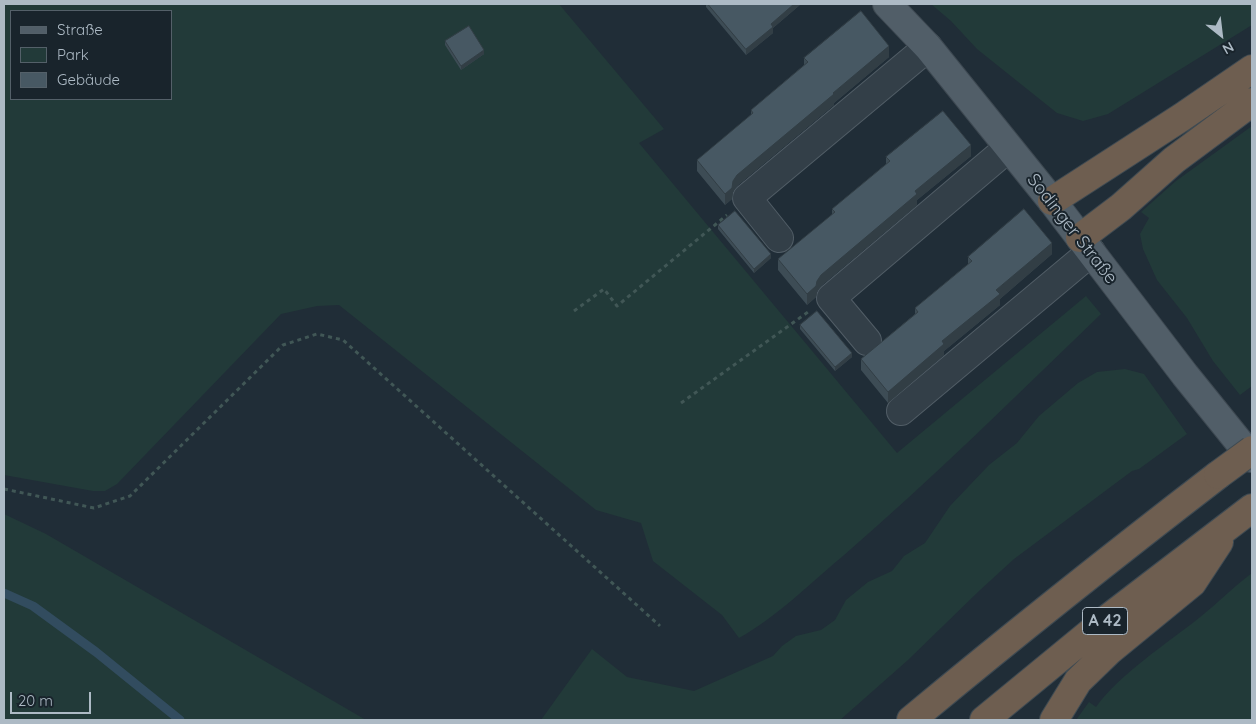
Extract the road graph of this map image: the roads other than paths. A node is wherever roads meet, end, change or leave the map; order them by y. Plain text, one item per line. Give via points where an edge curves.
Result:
1 (887, 4) edge
2 (928, 47) junction
3 (1252, 69) edge
4 (1252, 102) edge
5 (1008, 148) junction
6 (1052, 201) junction
7 (779, 238) dead end
8 (1085, 245) junction
9 (867, 340) dead end
10 (901, 412) dead end
11 (1252, 450) edge
12 (1252, 458) edge
13 (1243, 515) edge
14 (911, 720) edge
15 (984, 720) edge
16 (1054, 720) edge

1 - 2 main road, Sodinger Straße
2 - 5 main road, Sodinger Straße
2 - 7 lane via 747,198
3 - 6 highway
4 - 8 highway via 1174,160 1121,207
5 - 6 main road, Sodinger Straße
5 - 9 lane via 831,298
6 - 8 main road, Sodinger Straße
8 - 10 lane
8 - 12 main road, Sodinger Straße
11 - 14 highway, A 42, bridge via 1100,566
13 - 15 highway, A 42 via 1107,619
13 - 16 highway via 1192,583 1109,651 1078,681

